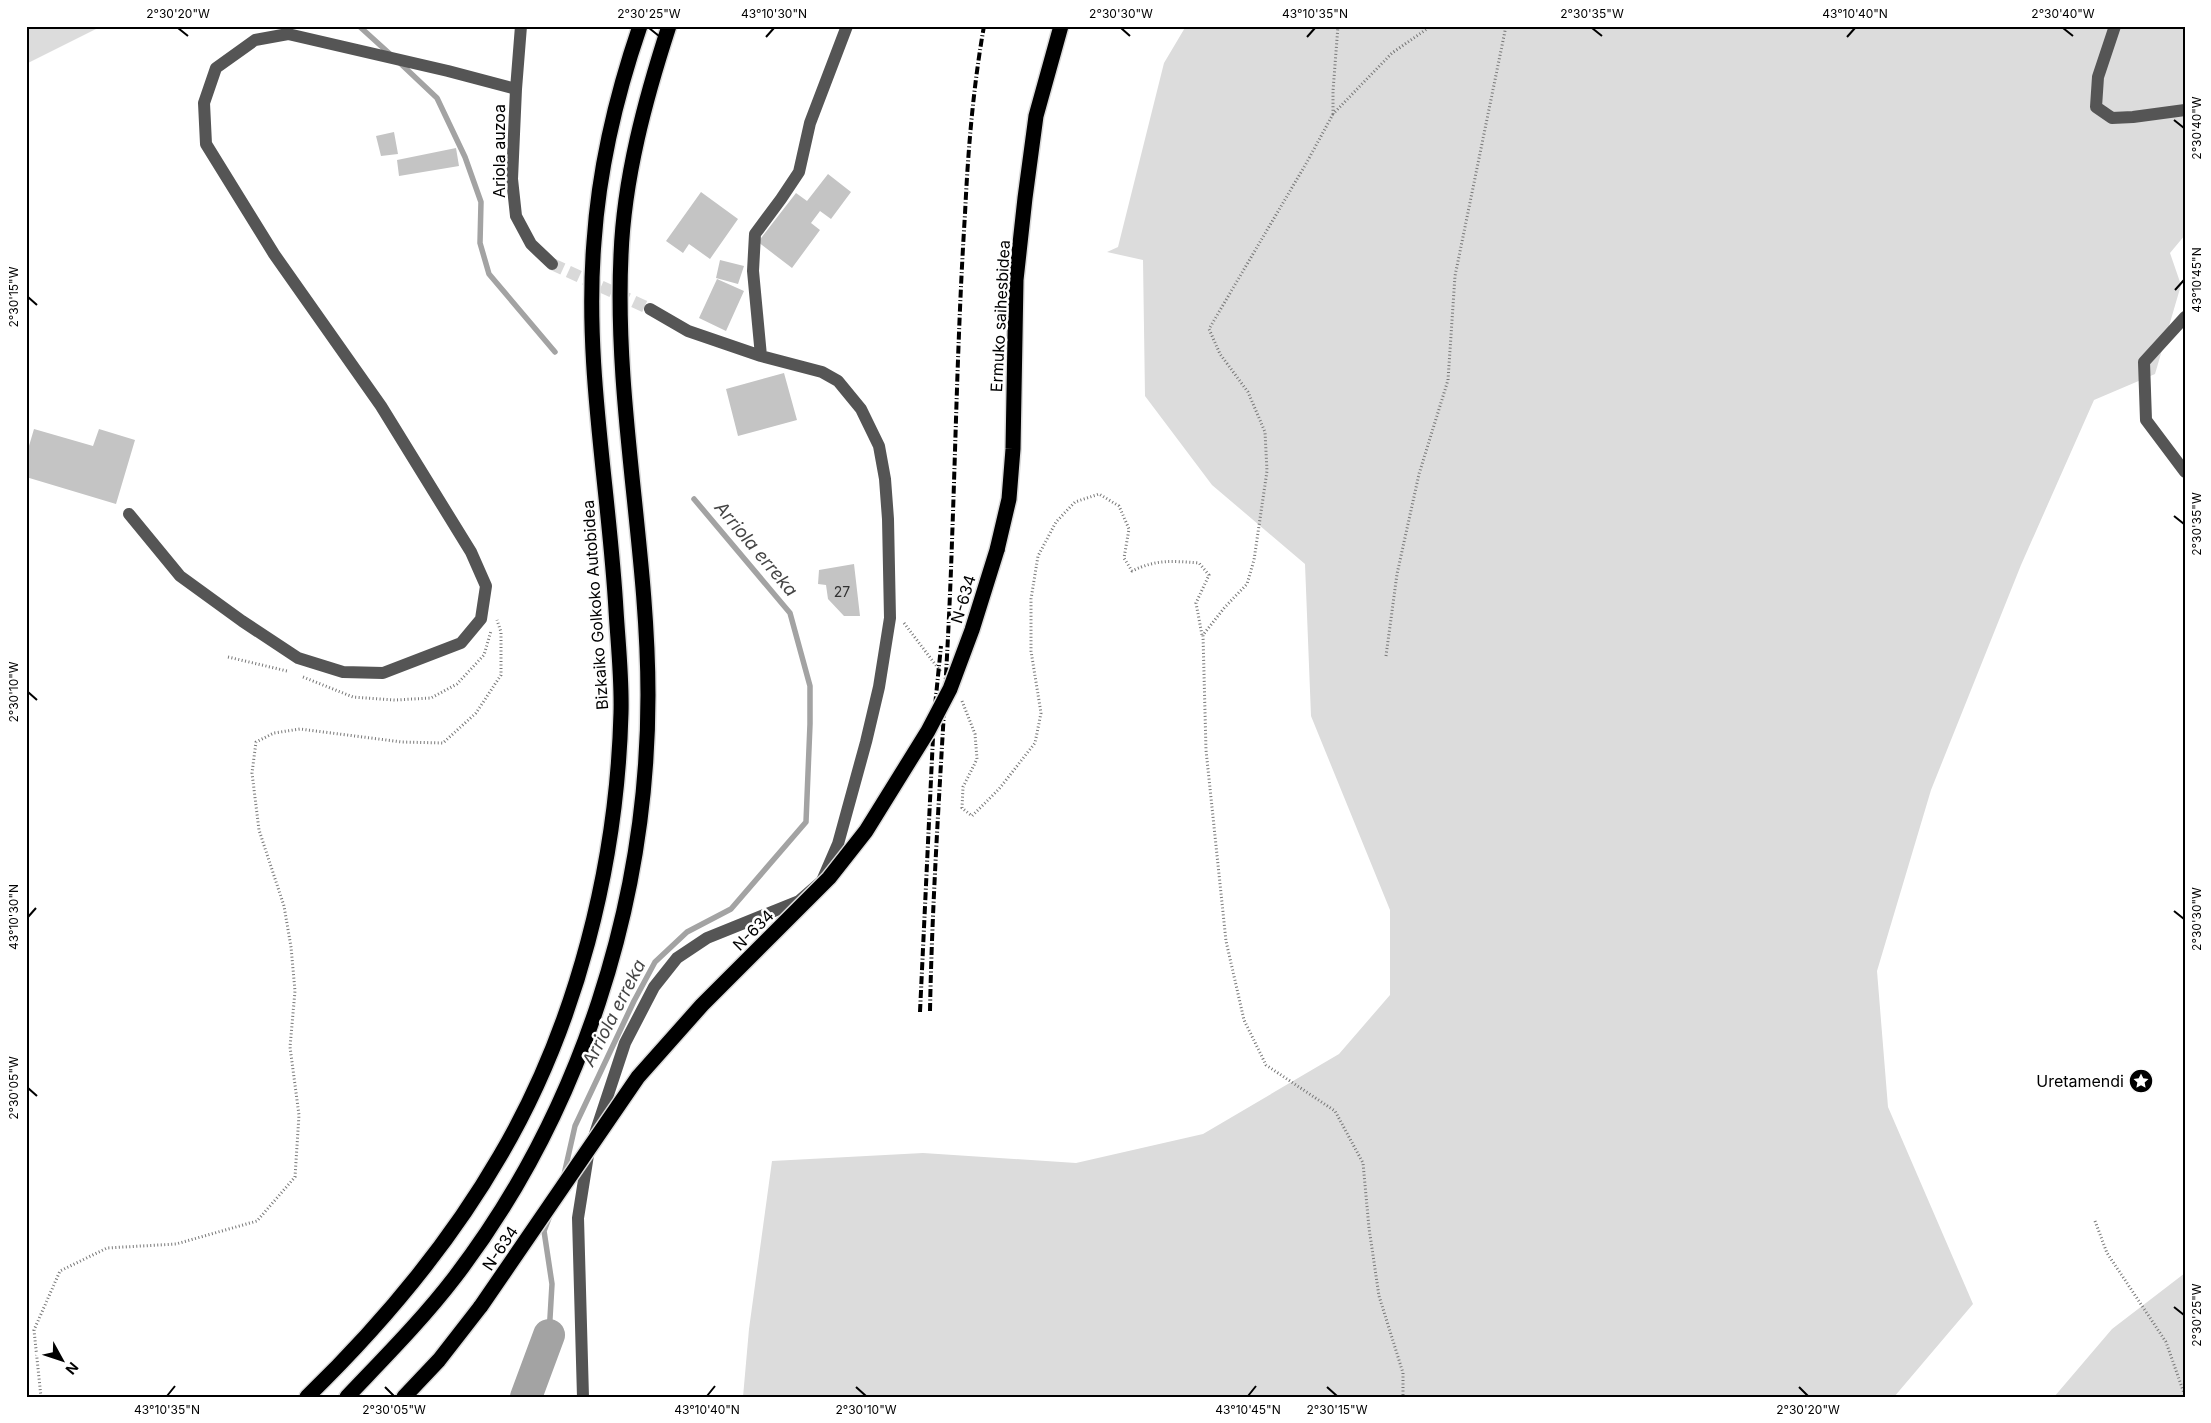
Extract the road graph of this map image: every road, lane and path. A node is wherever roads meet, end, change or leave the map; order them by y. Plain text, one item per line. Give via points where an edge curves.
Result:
1 (521, 26) edge
2 (640, 26) edge
3 (669, 26) edge
4 (847, 26) edge
5 (1061, 26) edge
6 (1338, 26) edge
7 (1431, 26) edge
8 (1506, 26) edge
9 (2115, 26) edge
10 (516, 89) junction
11 (2185, 110) edge
12 (1333, 114) junction
13 (552, 264) tunnel mouth
14 (650, 310) tunnel mouth
15 (2185, 317) edge
16 (761, 356) junction
17 (2185, 472) edge
18 (129, 514) dead end
19 (997, 550) joint
20 (890, 606) junction
21 (496, 616) dead end
22 (1203, 635) junction
23 (1386, 656) dead end
24 (942, 674) dead end
25 (958, 697) dead end
26 (2095, 1221) dead end
27 (2185, 1396) edge
28 (41, 1397) edge
29 (307, 1397) edge
30 (347, 1397) edge
31 (404, 1397) edge
32 (583, 1397) edge
33 (1403, 1397) edge

1 - 10 street, Ariola auzoa
2 - 29 highway, Bizkaiko Golkoko Autobidea via 623,76 604,158 594,243 592,305 596,406 616,606 621,711 615,791 602,886 583,962 560,1029 501,1155 428,1264 390,1310
3 - 30 highway via 653,76 630,172 621,253 620,320 626,419 644,608 648,695 644,792 631,885 610,968 588,1035 556,1111 526,1168 456,1276
4 - 16 street via 810,123 799,172 755,234 753,271
5 - 19 highway, Ermuko saihesbidea via 1036,116 1016,280 1013,449 1008,499
6 - 12 path
7 - 12 path via 1392,53
8 - 23 path via 1456,276 1448,380 1419,474 1397,574
9 - 11 street via 2098,77 2096,107 2112,118
10 - 13 street, Ariola auzoa via 512,179 516,216 531,244
10 - 18 street via 288,34 255,40 216,68 204,102 206,144 274,254 381,406 471,552 486,586 481,619 461,643 383,673 343,672 298,658 180,576
12 - 22 path via 1209,329 1220,354 1248,392 1265,432 1267,471 1254,560 1247,584
14 - 16 street via 688,330
15 - 17 street via 2144,362 2144,391 2146,420
16 - 20 street via 822,372 838,381 861,408 879,446 885,479
19 - 31 highway, N-634, bridge via 950,689 866,831 829,878 702,1005 638,1077 481,1306 439,1360
20 - 24 path
20 - 32 street via 880,687 838,844 822,881 799,900 707,938 677,958 654,987 625,1043 588,1155 578,1218
21 - 28 path via 501,632 501,675 476,713 443,743 402,742 300,729 274,733 256,742 252,773 259,830 284,906 292,956 295,991 290,1047 300,1115 295,1177 256,1221 176,1244 107,1248 60,1271 34,1330
22 - 25 path via 1196,603 1209,575 1199,563 1173,561 1149,563 1132,571 1124,558 1129,529 1120,506 1099,494 1076,502 1056,522 1038,556 1031,599 1031,651 1041,713 1035,743 999,789 972,816 962,808 962,787 977,759 975,734 964,704
22 - 33 path via 1206,750 1226,941 1244,1020 1266,1065 1335,1111 1363,1163 1379,1296 1402,1373
26 - 27 path via 2107,1253 2166,1342

